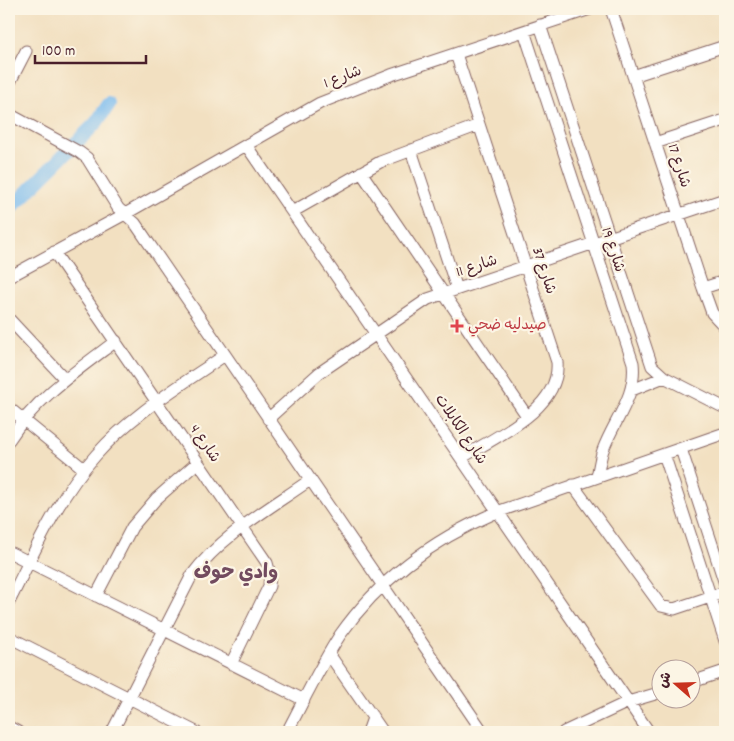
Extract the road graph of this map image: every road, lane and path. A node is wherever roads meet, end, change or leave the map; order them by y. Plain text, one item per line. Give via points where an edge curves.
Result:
1 (590, 9) edge
2 (611, 9) edge
3 (540, 25) junction
4 (524, 31) junction
5 (725, 46) edge
6 (26, 51) dead end
7 (456, 54) junction
8 (633, 76) junction
9 (9, 84) edge
10 (9, 114) edge
11 (725, 120) edge
12 (479, 125) junction
13 (655, 143) junction
14 (246, 145) junction
15 (411, 150) junction
16 (361, 172) junction
17 (725, 199) edge
18 (292, 212) junction
19 (125, 214) junction
20 (678, 214) junction
21 (610, 238) junction
22 (594, 243) junction
23 (54, 252) junction
24 (526, 267) junction
25 (9, 277) edge
26 (725, 281) edge
27 (703, 288) junction
28 (457, 289) junction
29 (444, 294) junction
30 (9, 319) edge
31 (725, 327) edge
32 (376, 334) junction
33 (116, 341) junction
34 (225, 355) junction
35 (664, 377) junction
36 (65, 379) junction
37 (632, 390) junction
38 (157, 402) junction
39 (9, 408) edge
40 (725, 408) edge
41 (527, 416) junction
42 (268, 419) junction
43 (23, 420) junction
44 (725, 434) edge
45 (9, 440) edge
46 (681, 449) junction
47 (664, 454) junction
48 (461, 458) junction
49 (198, 462) junction
50 (84, 469) junction
51 (597, 477) junction
52 (310, 480) junction
53 (573, 485) junction
54 (497, 512) junction
55 (243, 527) junction
56 (9, 552) edge
57 (29, 562) junction
58 (725, 584) edge
59 (382, 586) junction
60 (725, 592) edge
61 (96, 596) junction
62 (711, 597) junction
63 (9, 602) edge
64 (163, 630) junction
65 (9, 638) edge
66 (725, 641) edge
67 (329, 654) junction
68 (231, 664) junction
69 (725, 671) edge
70 (702, 679) edge
71 (652, 695) edge
72 (129, 698) junction
73 (304, 700) junction
74 (628, 702) junction
75 (373, 718) junction
76 (9, 728) edge
77 (18, 732) edge
78 (112, 732) edge
79 (196, 732) edge
80 (287, 732) edge
81 (368, 732) edge
82 (383, 732) edge
83 (483, 732) edge
84 (564, 732) edge
85 (649, 732) edge

1 - 3 street, شارع 1
2 - 8 street, شارع 17
3 - 4 street, شارع 1
3 - 21 street, شارع 19
4 - 7 street, شارع 1
4 - 22 street, شارع 19
5 - 8 street
6 - 9 street
7 - 12 street, شارع 37
7 - 14 street, شارع 1 via 320,103
8 - 13 street, شارع 17
10 - 19 street via 79,152
11 - 13 street
12 - 15 street
12 - 24 street, شارع 37
13 - 20 street, شارع 17
14 - 18 street, شارع الكابلات
14 - 19 street, شارع 1
15 - 16 street
15 - 28 street
16 - 18 street
16 - 29 street
17 - 20 street, شارع 11
18 - 32 street, شارع الكابلات
19 - 23 street, شارع 1
19 - 34 street via 135,223
20 - 21 street, شارع 11
20 - 27 street, شارع 17
21 - 22 street, شارع 11
21 - 35 street, شارع 19 via 652,366
22 - 24 street, شارع 11
22 - 37 street, شارع 19 via 633,363 635,377
23 - 25 street, شارع 1
23 - 33 street, شارع 4
24 - 28 street, شارع 11
24 - 41 street, شارع 37 via 558,370 549,395
26 - 27 street
27 - 31 street, شارع 17 via 712,313
28 - 29 street, شارع 11
29 - 32 street, شارع 11 via 428,299
29 - 41 street
30 - 36 street
32 - 42 street, شارع 11 via 319,373
32 - 48 street, شارع الكابلات
33 - 36 street
33 - 38 street, شارع 4
34 - 38 street
34 - 42 street
35 - 37 street
35 - 40 street, شارع 19
36 - 43 street
37 - 51 street, شارع 19 via 602,450
38 - 49 street, شارع 4
38 - 50 street via 124,427
39 - 43 street
41 - 48 street, شارع 37
42 - 52 street
43 - 45 street
43 - 50 street
44 - 46 street
46 - 47 street
46 - 58 street
47 - 51 street
47 - 62 street
48 - 54 street, شارع الكابلات
49 - 55 street, شارع 4
49 - 61 street via 156,499 132,527
50 - 57 street via 62,501
51 - 53 street
52 - 55 street
52 - 59 street
53 - 54 street
53 - 62 street via 660,606 674,609
54 - 59 street via 440,540
54 - 74 street, شارع الكابلات
55 - 64 street via 216,546 192,575
55 - 68 street, شارع 4 via 267,563 270,580
56 - 57 street
57 - 61 street
57 - 63 street
59 - 67 street via 353,618
59 - 83 street
60 - 62 street
61 - 64 street
62 - 66 street
64 - 68 street
64 - 72 street
65 - 72 street
67 - 73 street
67 - 75 street
68 - 73 street
69 - 70 street
71 - 74 street
72 - 78 street
72 - 79 street
73 - 80 street
74 - 84 street
74 - 85 street, شارع الكابلات
75 - 81 street
75 - 82 street
76 - 77 street

